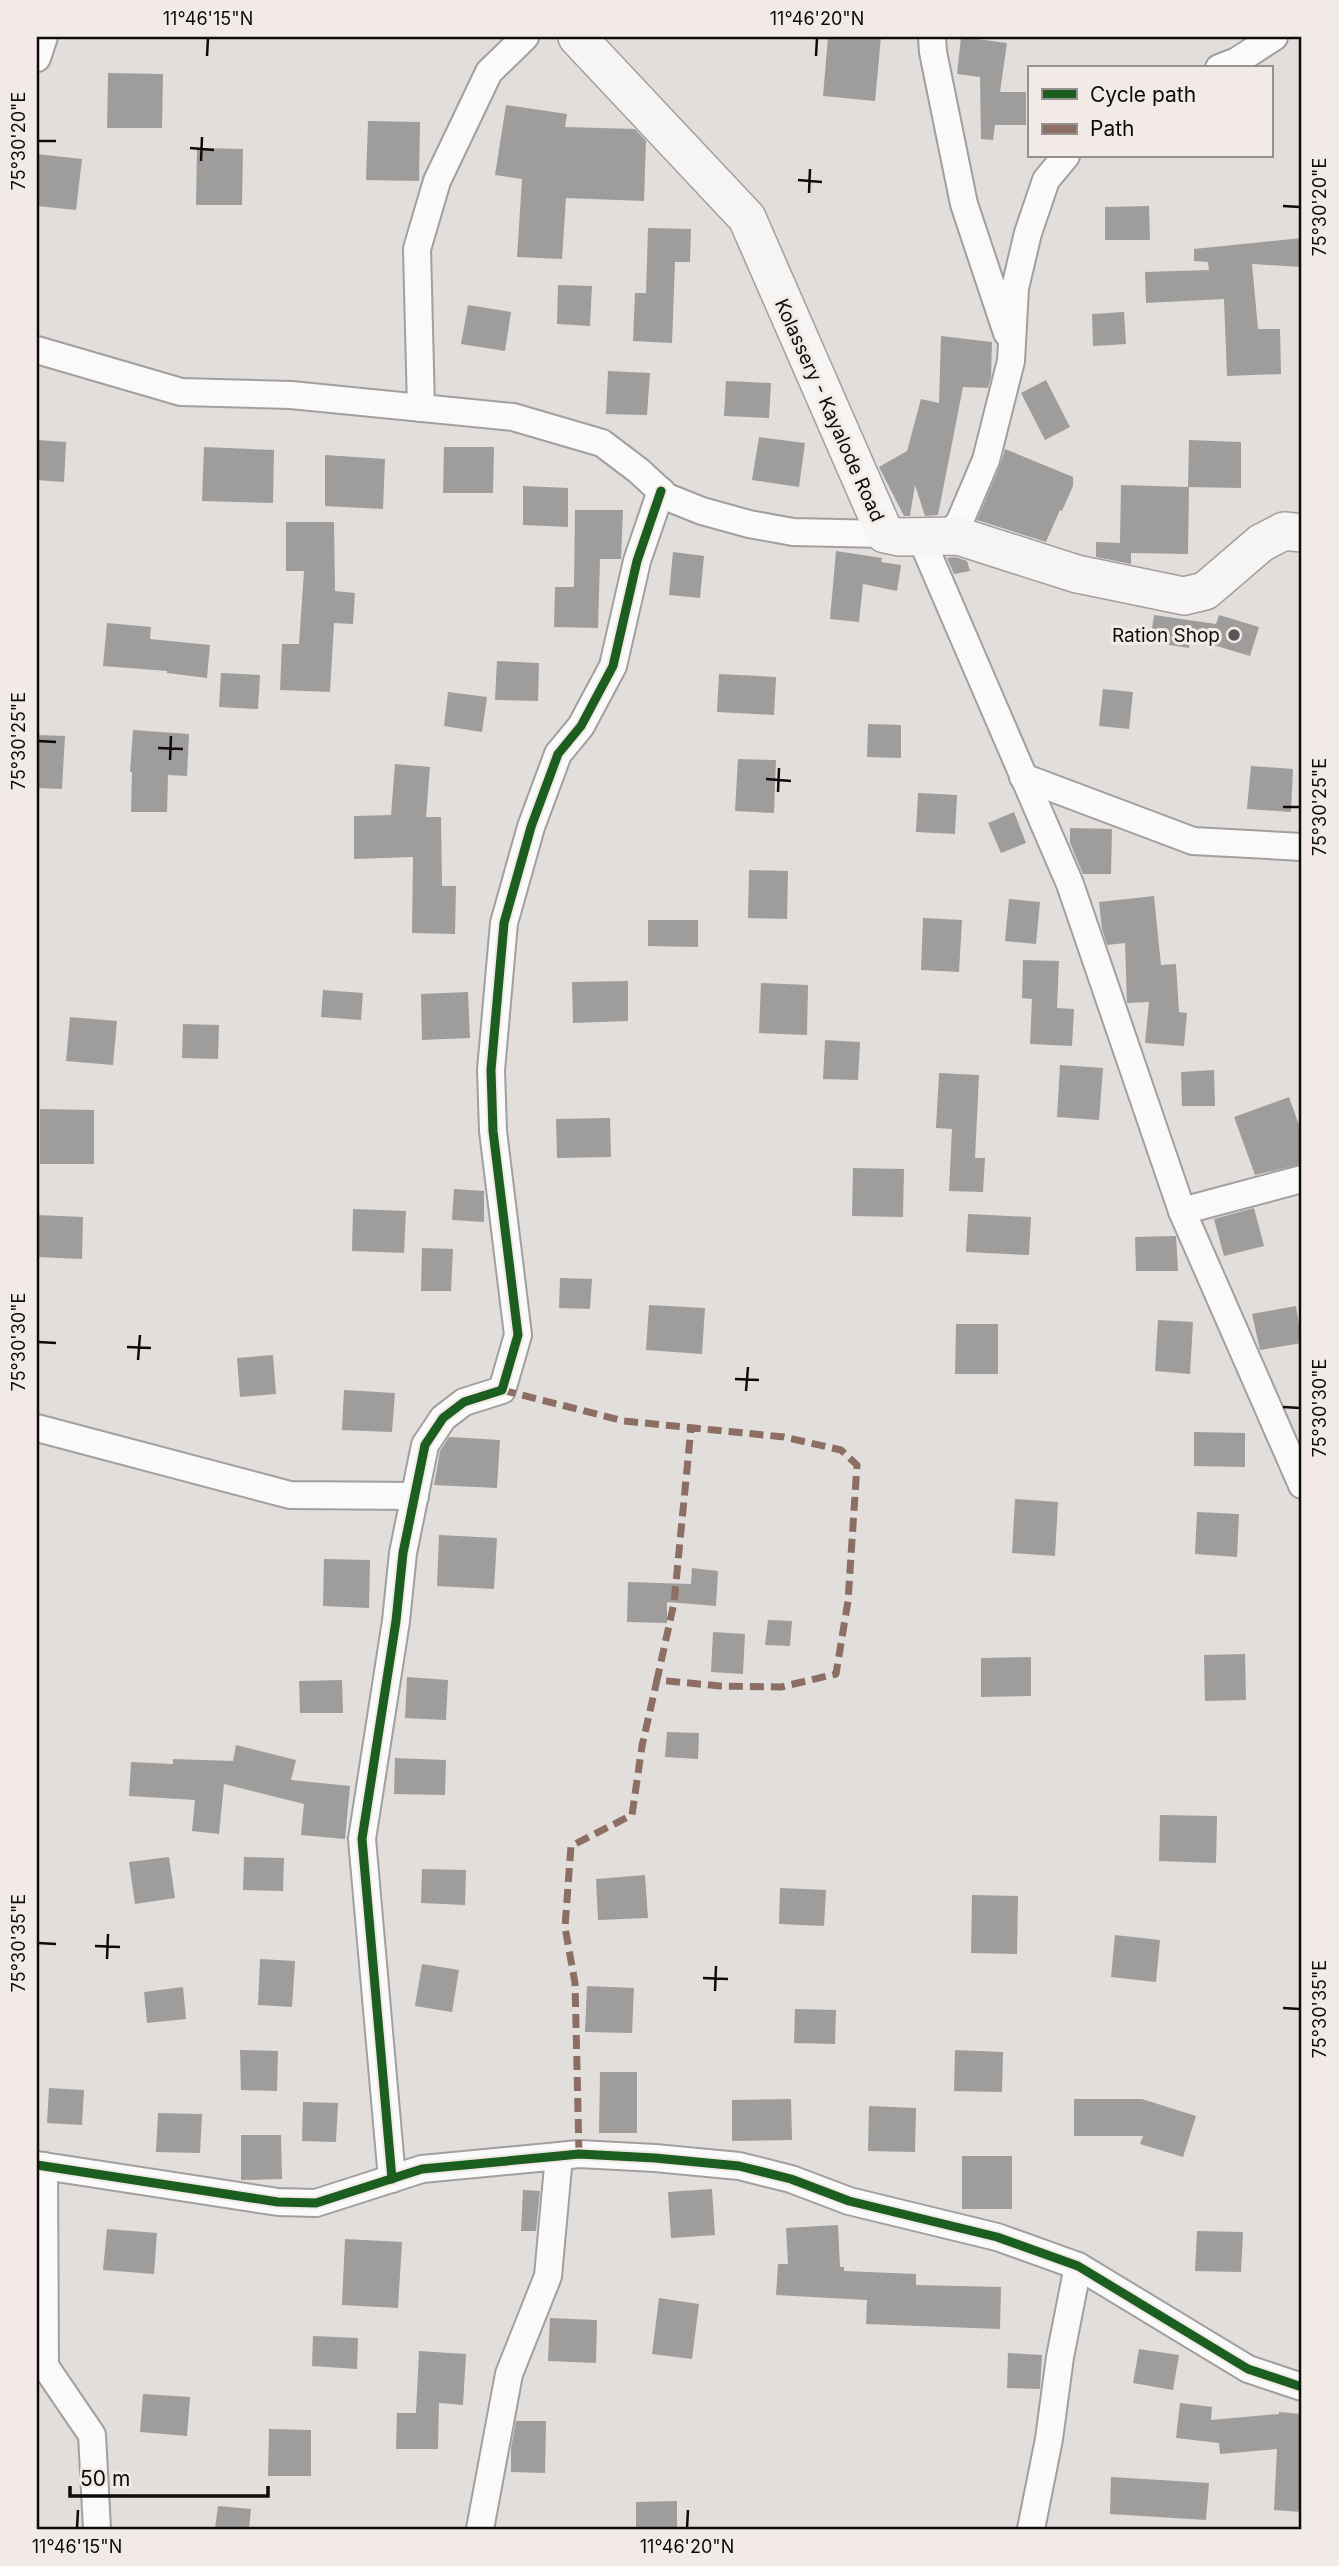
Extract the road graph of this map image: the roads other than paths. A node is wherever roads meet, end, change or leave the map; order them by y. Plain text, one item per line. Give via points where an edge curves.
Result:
1 (44, 37) edge
2 (525, 37) edge
3 (577, 37) edge
4 (932, 37) edge
5 (1274, 37) edge
6 (37, 58) edge
7 (1224, 66) edge
8 (1064, 158) edge
9 (1012, 349) junction
10 (37, 350) edge
11 (421, 408) junction
12 (661, 491) junction
13 (1302, 533) edge
14 (918, 535) junction
15 (1023, 777) junction
16 (1302, 847) edge
17 (1302, 1179) edge
18 (1182, 1211) junction
19 (37, 1428) edge
20 (1302, 1485) edge
21 (415, 1496) junction
22 (559, 2156) junction
23 (40, 2165) edge
24 (391, 2179) junction
25 (1078, 2266) junction
26 (1302, 2387) edge
27 (97, 2529) edge
28 (480, 2529) edge
29 (1031, 2529) edge

1 - 6 street
2 - 11 street via 489,72 437,181 417,249
3 - 14 main road, Kolassery - Kayalode Road via 747,218
4 - 9 street via 964,204
5 - 7 street
8 - 9 street via 1046,180 1028,233 1015,288
9 - 14 street via 986,460 960,521
10 - 11 street via 181,392 291,395
11 - 12 street via 513,417 602,443
12 - 14 street via 702,511 793,532
12 - 21 street via 637,561 613,666 581,726 558,754 531,827 504,923 491,1070 493,1131 518,1335 502,1390 464,1402 443,1418 425,1445
13 - 14 main road via 1284,531 1261,543 1205,591 1184,596 1077,574 958,536
14 - 15 street
15 - 16 street via 1193,841
15 - 18 street via 1070,884
17 - 18 street
18 - 20 street
19 - 21 street via 290,1495
21 - 24 street via 362,1839
22 - 24 street via 422,2169
22 - 25 street via 739,2166 849,2201 997,2237
22 - 28 street via 548,2276 509,2374
23 - 24 street via 278,2202 316,2203
23 - 27 street via 46,2366 92,2435
25 - 26 street via 1248,2369
25 - 29 street

